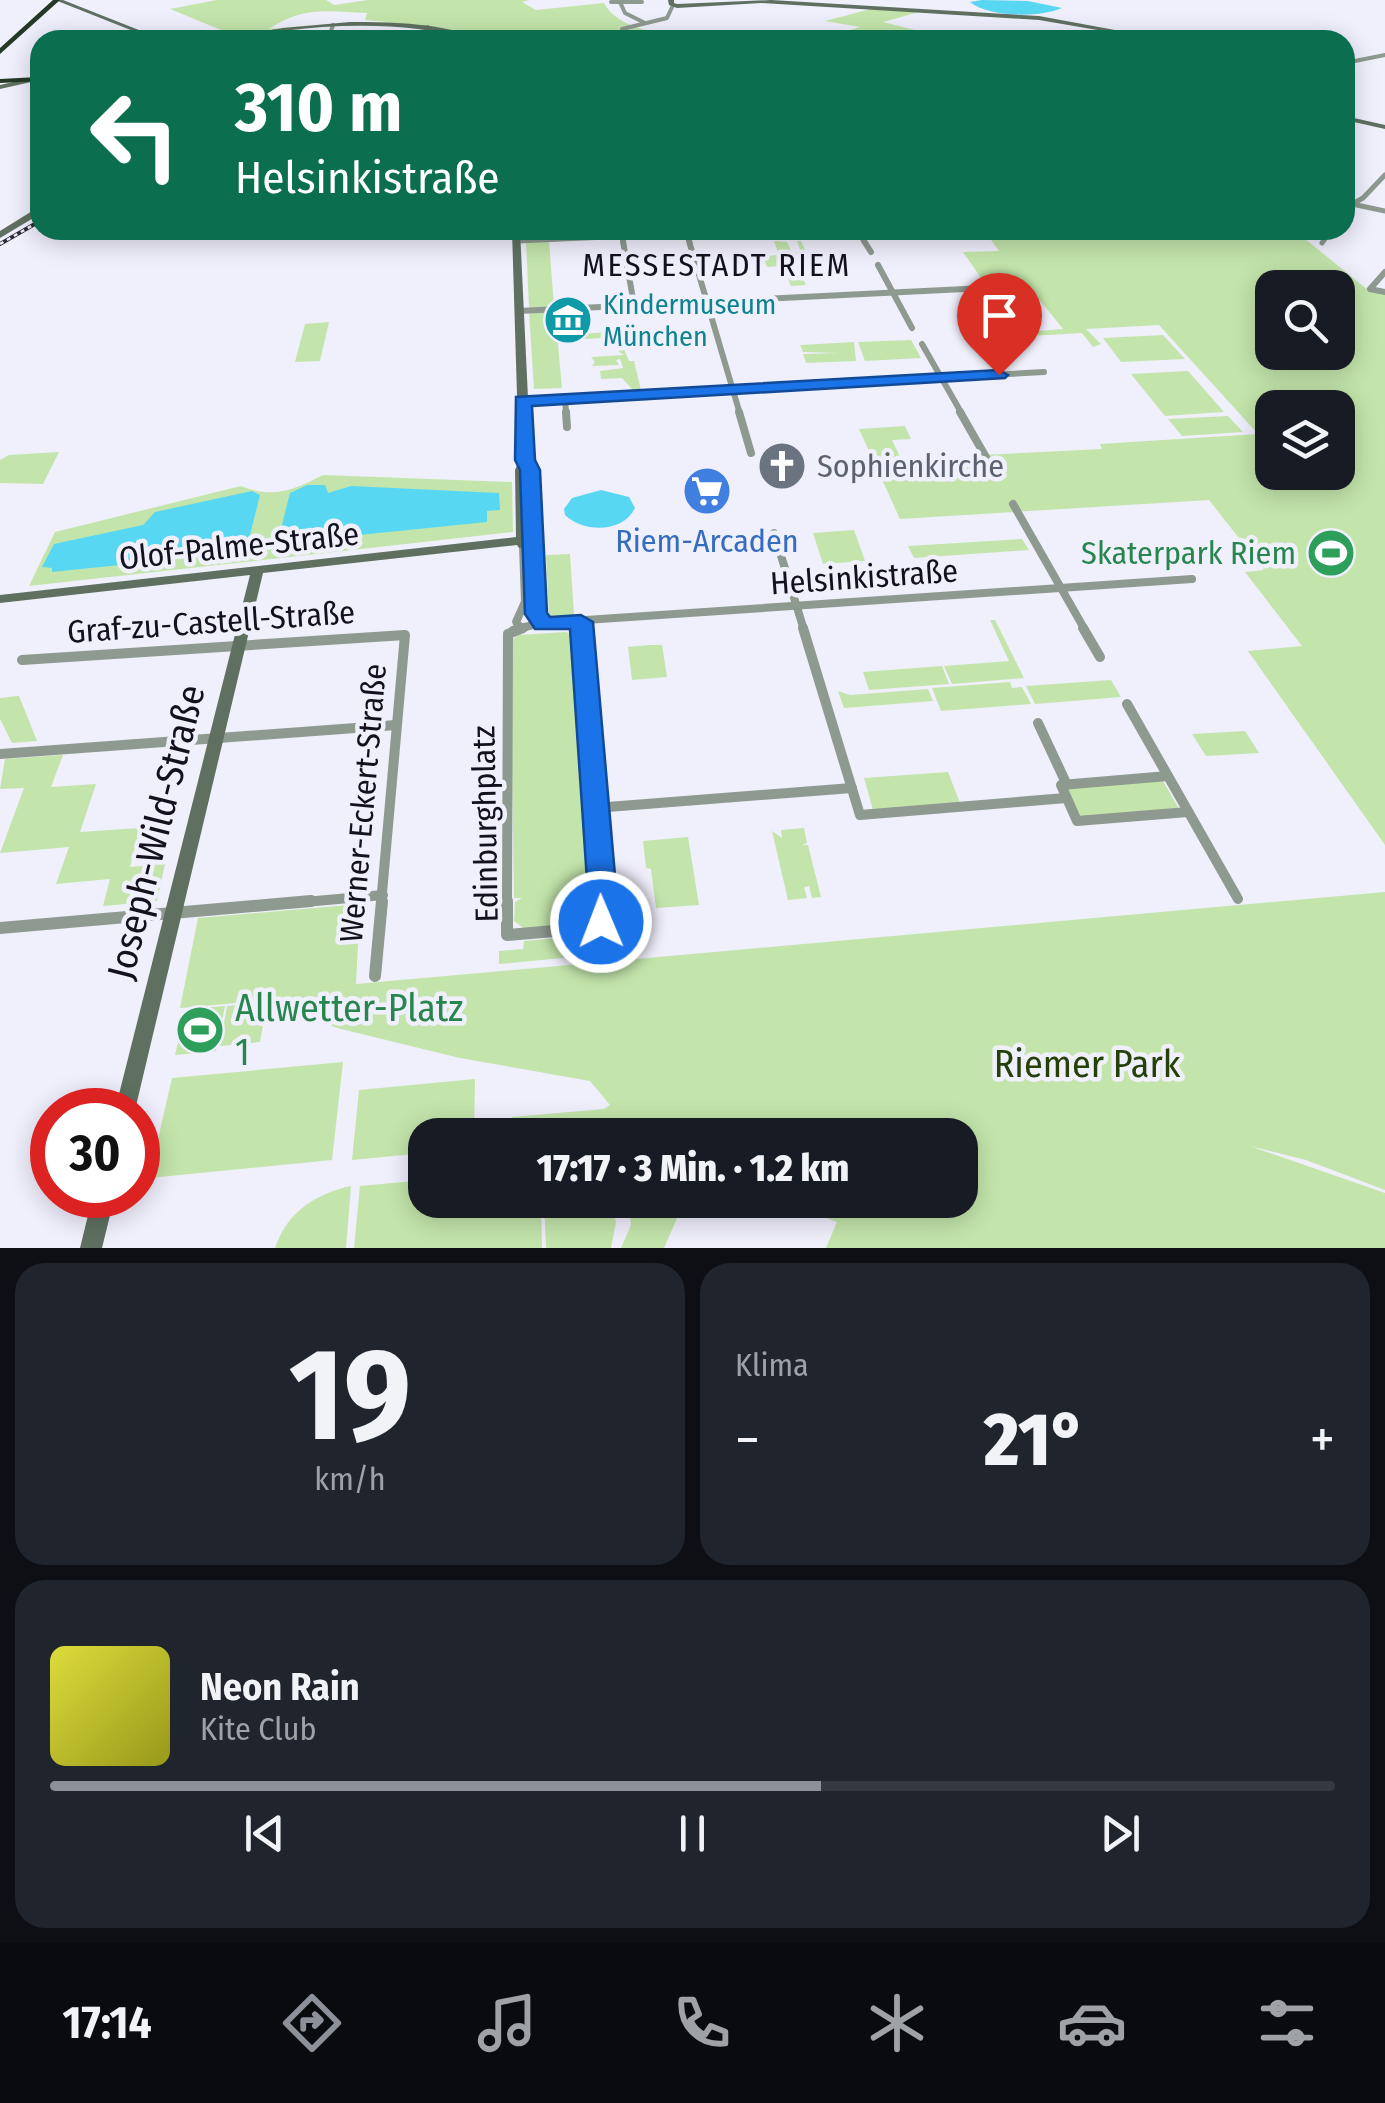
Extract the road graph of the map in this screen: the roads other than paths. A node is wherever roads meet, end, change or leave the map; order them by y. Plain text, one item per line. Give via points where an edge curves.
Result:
1 (58, 1) edge
2 (673, 1) edge
3 (612, 2) dead end
4 (620, 2) edge
5 (642, 2) edge
6 (648, 24) junction
7 (333, 25) junction
8 (428, 27) junction
9 (622, 28) dead end
10 (27, 29) junction
11 (128, 29) joint
12 (131, 30) edge
13 (300, 30) edge
14 (331, 30) edge
15 (427, 30) edge
16 (440, 30) edge
17 (1108, 30) edge
18 (0, 49) edge
19 (1385, 55) edge
20 (0, 60) edge
21 (1355, 61) edge
22 (30, 80) edge
23 (2, 85) edge
24 (1355, 120) edge
25 (1385, 127) edge
26 (1385, 175) edge
27 (1355, 202) edge
28 (1355, 207) edge
29 (1385, 211) edge
30 (30, 214) edge
31 (0, 232) edge
32 (516, 240) edge
33 (622, 240) edge
34 (689, 240) edge
35 (864, 240) edge
36 (1325, 240) edge
37 (1322, 244) dead end
38 (871, 252) dead end
39 (878, 265) dead end
40 (1385, 272) edge
41 (985, 288) dead end
42 (1385, 292) edge
43 (893, 293) junction
44 (708, 302) junction
45 (634, 305) junction
46 (519, 311) junction
47 (912, 328) dead end
48 (922, 344) dead end
49 (1044, 372) dead end
50 (941, 378) junction
51 (732, 388) junction
52 (565, 397) junction
53 (522, 398) junction
54 (567, 427) dead end
55 (751, 453) dead end
56 (988, 459) dead end
57 (1013, 504) dead end
58 (774, 533) dead end
59 (528, 542) junction
60 (256, 571) junction
61 (1192, 579) dead end
62 (1062, 588) junction
63 (0, 600) edge
64 (798, 606) junction
65 (538, 619) junction
66 (521, 621) junction
67 (581, 622) junction
68 (404, 635) joint
69 (238, 644) junction
70 (1100, 657) dead end
71 (22, 660) dead end
72 (1127, 704) dead end
73 (1038, 723) dead end
74 (396, 724) junction
75 (215, 737) junction
76 (0, 754) edge
77 (1168, 776) junction
78 (852, 788) junction
79 (1066, 792) junction
80 (595, 808) junction
81 (1188, 812) junction
82 (383, 896) junction
83 (1238, 900) dead end
84 (172, 914) junction
85 (0, 928) edge
86 (376, 976) dead end
87 (130, 1088) edge
88 (98, 1218) edge
89 (91, 1248) edge

1 - 10 highway
1 - 11 street
1 - 18 highway
2 - 6 street via 667,18
2 - 17 street via 1038,18
3 - 4 street
4 - 5 street
4 - 6 street via 627,15
6 - 9 street
7 - 8 street
7 - 13 street
7 - 14 street
8 - 15 street
8 - 16 street
10 - 18 highway
10 - 20 highway
11 - 12 street
19 - 21 street
22 - 23 highway
24 - 25 street
26 - 27 street
28 - 29 street
30 - 31 street
32 - 46 street
33 - 45 street
34 - 44 street
35 - 38 street
36 - 37 street
39 - 43 street
40 - 42 street via 1370,288
41 - 43 street
43 - 44 street
43 - 47 street
44 - 45 street
44 - 51 street
45 - 46 street
46 - 53 street
48 - 50 street
49 - 50 street
50 - 51 street
50 - 56 street
51 - 52 street
51 - 55 street
52 - 53 street
52 - 54 street
53 - 59 street
57 - 62 street
58 - 64 street
59 - 60 street, Olof-Palme-Straße
59 - 65 street
59 - 66 street, Edinburghplatz
60 - 63 street, Olof-Palme-Straße
60 - 69 street, Joseph-Wild-Straße
61 - 62 street, Helsinkistraße
62 - 64 street, Helsinkistraße
62 - 70 street
64 - 67 street, Helsinkistraße
64 - 78 street
65 - 66 street, Helsinkistraße via 530,628
65 - 67 street, Helsinkistraße
66 - 80 street, Edinburghplatz via 508,633 507,645 508,935 601,922
67 - 80 street, Edinburghplatz
68 - 69 street, Graf-zu-Castell-Straße
68 - 74 street, Werner-Eckert-Straße
69 - 71 street, Graf-zu-Castell-Straße
69 - 75 street, Joseph-Wild-Straße
72 - 77 street
73 - 79 street
74 - 75 street
74 - 82 street, Werner-Eckert-Straße
75 - 76 street
75 - 84 street, Joseph-Wild-Straße
77 - 79 street
77 - 81 street
78 - 79 street via 860,815
78 - 80 street
79 - 81 street via 1078,821
81 - 83 street
82 - 84 street
82 - 86 street, Werner-Eckert-Straße
84 - 85 street
84 - 87 street, Joseph-Wild-Straße
88 - 89 street

